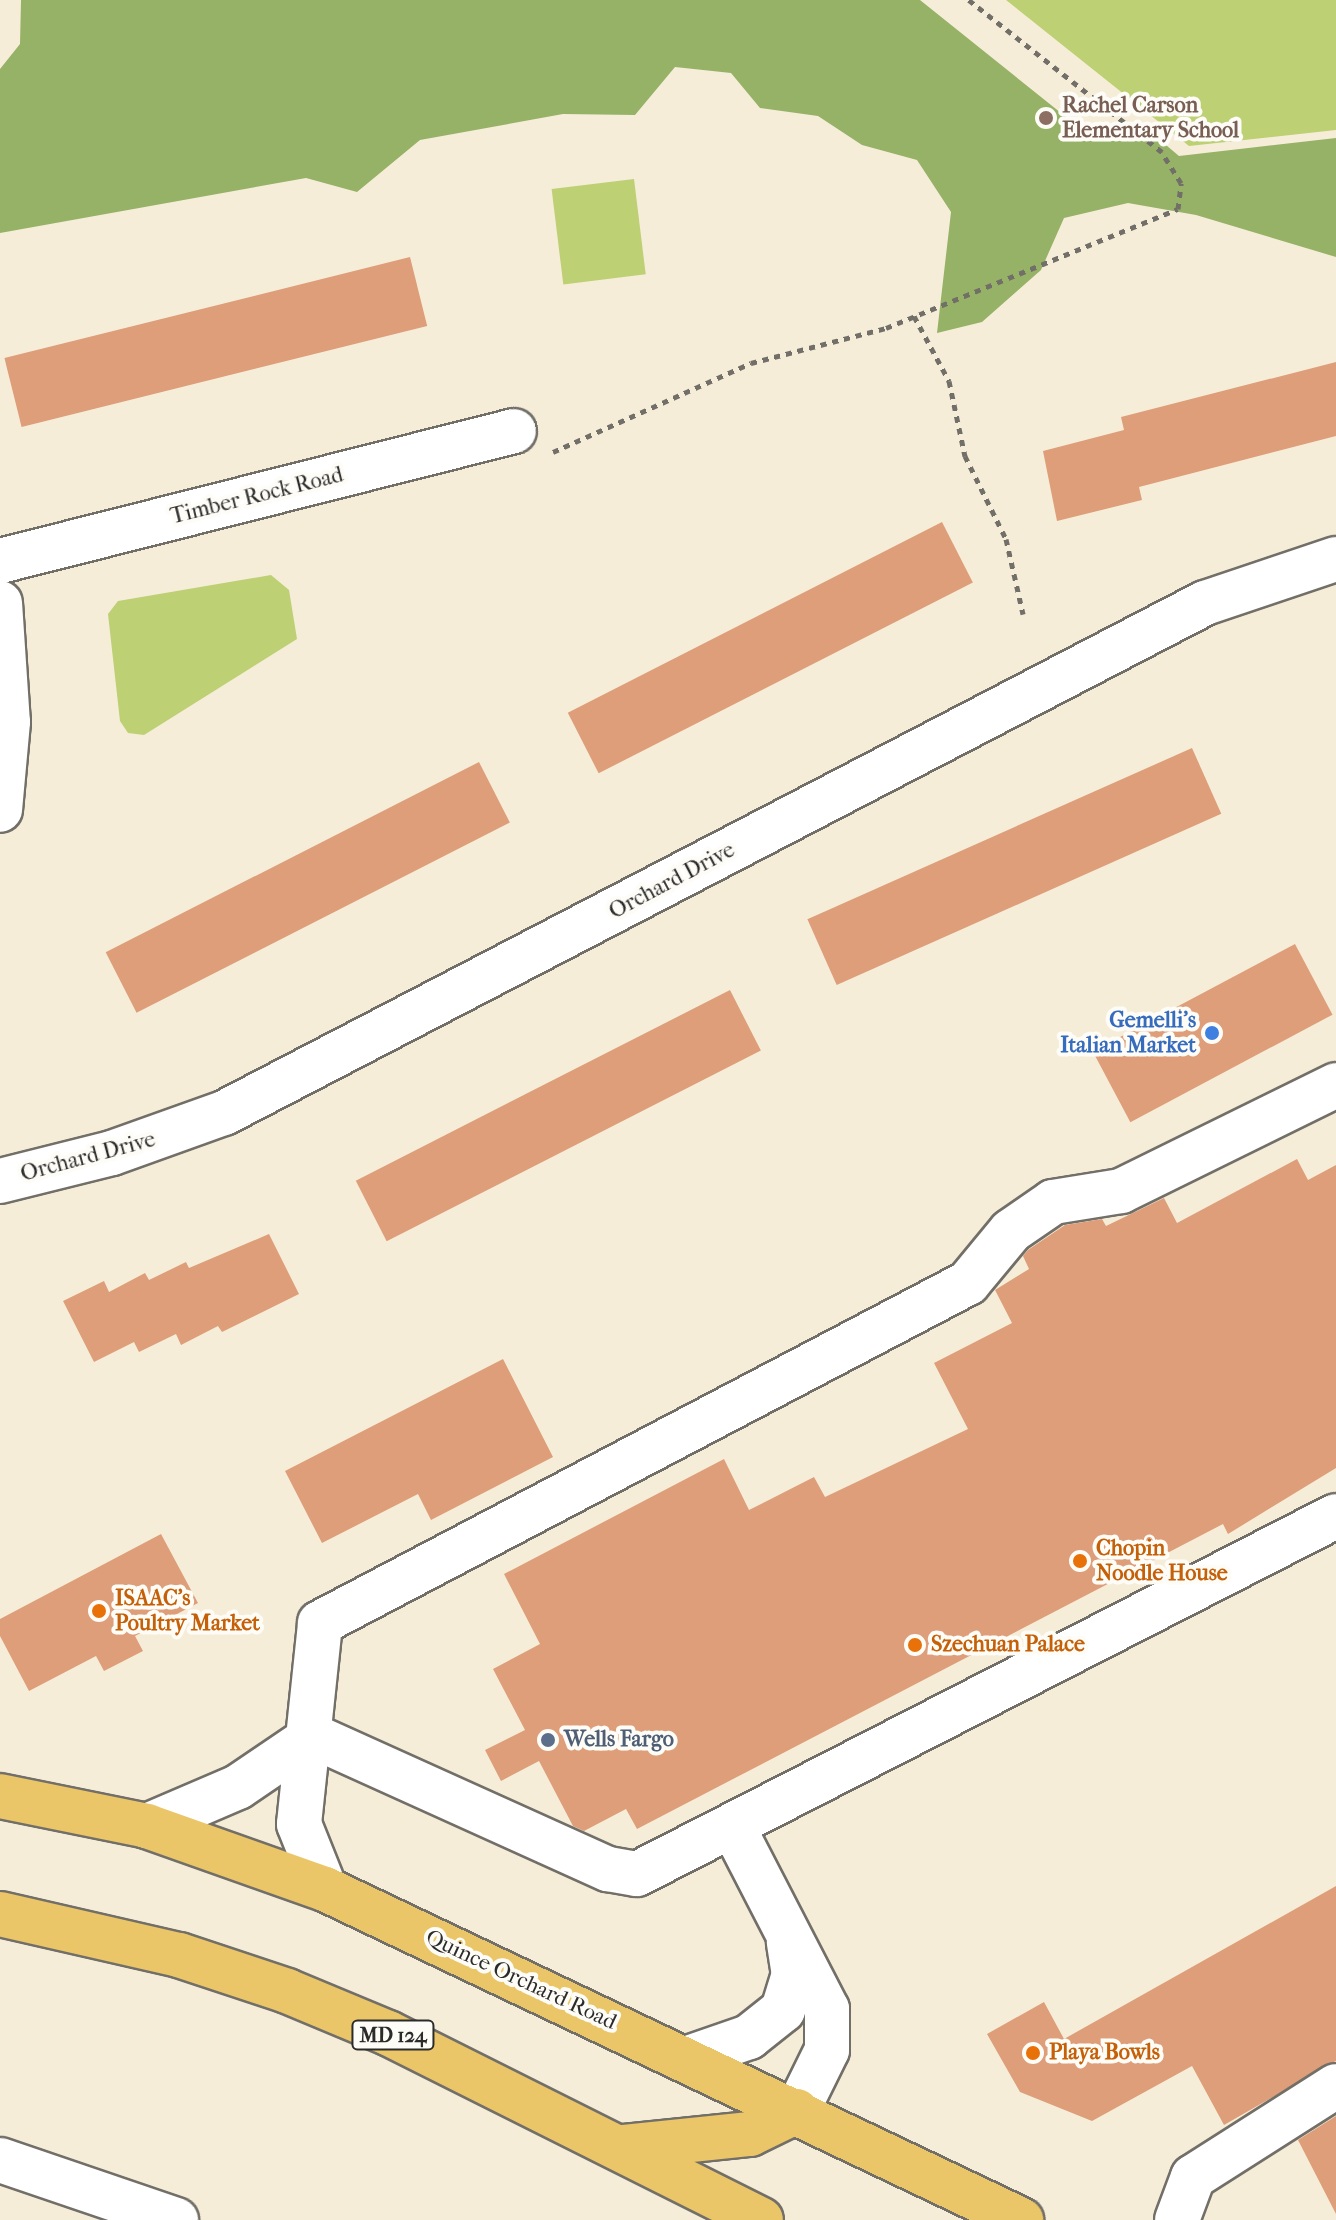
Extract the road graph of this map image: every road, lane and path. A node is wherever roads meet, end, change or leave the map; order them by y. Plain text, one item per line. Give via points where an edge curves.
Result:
1 (969, 0) edge
2 (914, 316) junction
3 (514, 431) joint
4 (1336, 559) edge
5 (0, 561) edge
6 (0, 603) edge
7 (1023, 614) dead end
8 (0, 810) edge
9 (1336, 1085) edge
10 (0, 1181) edge
11 (1336, 1516) edge
12 (313, 1736) junction
13 (0, 1796) edge
14 (147, 1826) junction
15 (734, 1829) junction
16 (325, 1889) junction
17 (0, 1914) edge
18 (789, 1939) junction
19 (688, 2058) junction
20 (1336, 2086) edge
21 (797, 2111) junction
22 (622, 2147) junction
23 (0, 2160) edge
24 (176, 2220) edge
25 (761, 2220) edge
26 (1021, 2220) edge
27 (1177, 2220) edge

1 - 2 path via 1162,152 1181,183 1182,203 1153,225
2 - 3 path via 751,363 574,447 520,458
2 - 7 path via 949,381 965,456 1006,539
3 - 5 street, Timber Rock Road
4 - 10 street, Orchard Drive via 1205,603 224,1113 126,1148
6 - 8 street via 8,673
9 - 12 street via 1121,1191 1053,1202 1011,1231 968,1283 320,1623
11 - 15 street
12 - 14 street via 238,1787
12 - 15 street via 608,1869 637,1874 663,1866
12 - 16 street via 300,1780 299,1824
13 - 14 main road, Quince Orchard Road
14 - 16 main road, Quince Orchard Road
15 - 18 street
16 - 19 main road, Quince Orchard Road
17 - 22 main road, MD 124 via 179,1955 287,1991
18 - 19 street via 794,1975 783,2010 749,2037
18 - 21 street via 827,2009 827,2050
19 - 21 main road, Quince Orchard Road
20 - 27 street via 1193,2177
21 - 22 main road via 750,2134
21 - 26 main road, Quince Orchard Road
22 - 25 main road, MD 124
23 - 24 street

